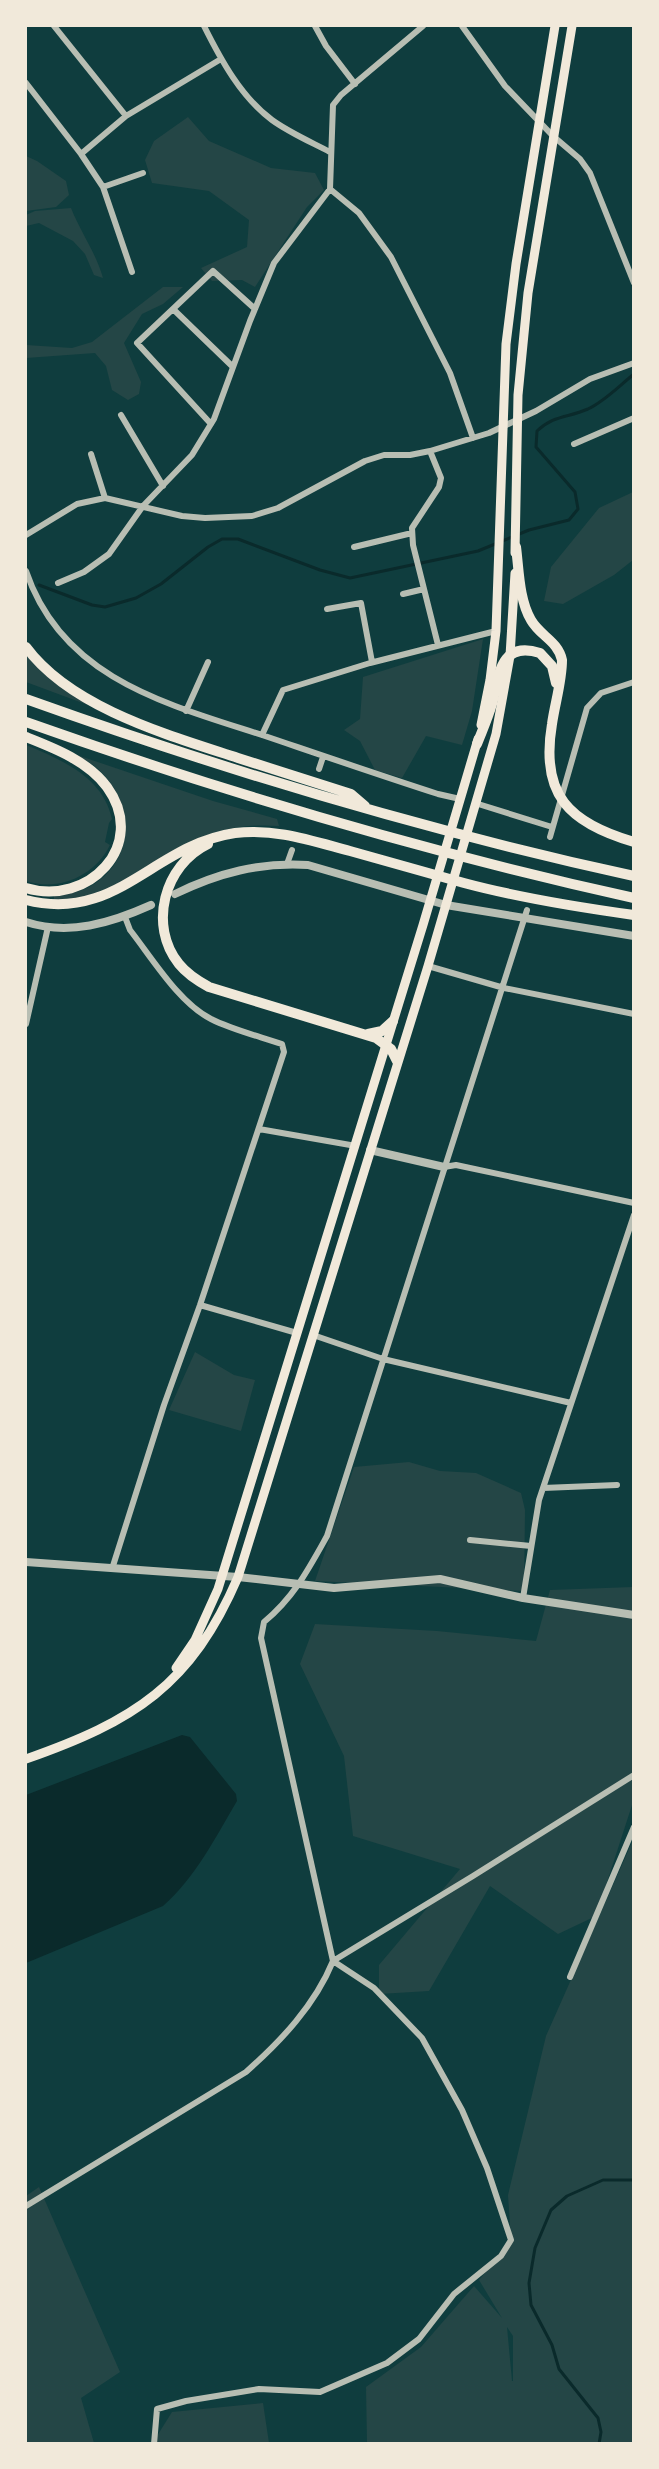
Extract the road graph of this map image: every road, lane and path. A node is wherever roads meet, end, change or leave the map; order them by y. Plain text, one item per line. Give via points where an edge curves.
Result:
1 (54, 26) edge
2 (204, 26) edge
3 (315, 26) edge
4 (423, 26) edge
5 (462, 26) edge
6 (555, 26) edge
7 (572, 26) edge
8 (220, 59) junction
9 (26, 83) edge
10 (355, 84) junction
11 (126, 116) junction
12 (539, 121) junction
13 (553, 136) junction
14 (330, 152) junction
15 (81, 154) junction
16 (143, 173) dead end
17 (103, 187) junction
18 (330, 189) junction
19 (132, 272) dead end
20 (633, 283) edge
21 (173, 309) junction
22 (255, 309) junction
23 (633, 363) edge
24 (233, 367) junction
25 (121, 415) dead end
26 (633, 418) edge
27 (518, 420) junction
28 (211, 424) junction
29 (503, 428) junction
30 (473, 438) junction
31 (574, 444) dead end
32 (430, 451) junction
33 (91, 454) dead end
34 (164, 486) junction
35 (105, 498) junction
36 (142, 506) junction
37 (412, 533) junction
38 (26, 535) edge
39 (516, 547) junction
40 (354, 548) dead end
41 (26, 571) edge
42 (58, 583) dead end
43 (424, 588) junction
44 (403, 594) dead end
45 (327, 609) dead end
46 (496, 631) junction
47 (438, 645) junction
48 (26, 647) edge
49 (510, 656) junction
50 (208, 662) dead end
51 (372, 662) junction
52 (633, 682) edge
53 (26, 699) edge
54 (555, 708) junction
55 (186, 711) junction
56 (26, 722) edge
57 (262, 735) junction
58 (26, 737) edge
59 (477, 744) junction
60 (323, 757) junction
61 (319, 769) dead end
62 (460, 799) junction
63 (475, 804) junction
64 (368, 809) junction
65 (552, 827) junction
66 (221, 836) junction
67 (550, 837) dead end
68 (633, 842) edge
69 (292, 850) dead end
70 (287, 864) junction
71 (633, 876) edge
72 (26, 888) edge
73 (175, 894) dead end
74 (633, 898) edge
75 (26, 900) edge
76 (430, 901) junction
77 (151, 905) dead end
78 (446, 905) junction
79 (526, 914) junction
80 (633, 915) edge
81 (125, 917) junction
82 (26, 922) edge
83 (48, 927) junction
84 (633, 936) edge
85 (428, 966) junction
86 (504, 988) junction
87 (633, 1014) edge
88 (393, 1021) junction
89 (26, 1024) edge
90 (368, 1034) junction
91 (386, 1044) junction
92 (397, 1061) junction
93 (259, 1129) junction
94 (356, 1146) junction
95 (370, 1150) junction
96 (444, 1167) junction
97 (633, 1203) edge
98 (633, 1215) edge
99 (200, 1305) junction
100 (297, 1333) junction
101 (313, 1335) junction
102 (383, 1359) junction
103 (571, 1403) junction
104 (617, 1485) dead end
105 (543, 1488) junction
106 (470, 1540) dead end
107 (531, 1546) junction
108 (26, 1562) edge
109 (112, 1569) junction
110 (222, 1576) junction
111 (238, 1577) junction
112 (299, 1584) junction
113 (523, 1598) junction
114 (633, 1615) edge
115 (137, 1708) junction
116 (26, 1759) edge
117 (633, 1774) edge
118 (633, 1827) edge
119 (333, 1961) junction
120 (570, 1977) dead end
121 (26, 2206) edge
122 (154, 2444) edge

1 - 11 street
2 - 8 street
3 - 10 street
4 - 10 street
5 - 12 street via 505,86
6 - 12 highway
7 - 13 highway
8 - 11 street
8 - 14 street via 261,111
9 - 15 street
10 - 14 street via 333,105
11 - 15 street
12 - 13 street
12 - 29 highway via 506,344
13 - 20 street via 590,173
13 - 27 highway via 528,293
14 - 18 street
15 - 17 street
16 - 17 street
17 - 19 street
18 - 22 street via 274,262
18 - 30 street via 359,213 391,257 450,373
21 - 22 street via 213,271
21 - 24 street
21 - 28 street via 136,343
22 - 24 street
23 - 27 street via 590,379
24 - 28 street
25 - 34 street
26 - 31 street
27 - 29 street
27 - 39 highway
28 - 34 street via 192,455
29 - 30 street
29 - 46 highway
30 - 32 street
32 - 36 street via 384,455 365,461 278,508 252,516 182,516
32 - 37 street via 441,478
33 - 35 street
34 - 36 street
35 - 36 street
35 - 38 street via 77,504
36 - 42 street via 109,554 84,572
37 - 40 street
37 - 43 street
39 - 49 highway
39 - 54 highway via 527,613 538,630 558,648 562,660
41 - 55 street via 42,610 71,645 114,678
43 - 44 street
43 - 47 street
45 - 51 street via 361,603
46 - 47 street
46 - 59 highway
47 - 51 street
48 - 64 highway via 57,678 104,706 181,740 351,794
49 - 54 highway via 534,651 549,661 555,676
49 - 59 highway via 499,668
49 - 63 highway via 496,735
50 - 55 street
51 - 57 street via 283,690
52 - 65 street via 601,693 587,708
53 - 64 highway via 180,752
54 - 68 highway via 549,751 551,774 565,804 577,818 606,834
55 - 57 street
56 - 74 highway via 161,769 432,850
57 - 60 street
58 - 72 highway via 91,770 113,797 120,831 109,863 87,883 59,891
59 - 62 highway
60 - 61 street
60 - 62 street
62 - 76 highway
63 - 65 street
63 - 78 highway
64 - 71 highway
65 - 67 street
66 - 75 highway via 192,844 101,897 54,905
66 - 80 highway via 249,832 283,834 552,903
66 - 90 highway via 187,858 168,888 162,919 169,948 179,965 208,987
69 - 70 street
70 - 73 street via 224,873
70 - 76 street via 329,870
76 - 78 street
76 - 88 highway
77 - 81 street
78 - 79 street
78 - 85 highway
79 - 84 street
79 - 86 street
81 - 83 street via 85,927
81 - 93 street via 130,930 196,1009 210,1018 282,1044 284,1052
82 - 83 street
83 - 89 street
85 - 86 street
85 - 92 highway
86 - 87 street
86 - 96 street
88 - 90 highway via 382,1031
88 - 91 highway
90 - 91 highway
91 - 92 highway
91 - 94 highway
92 - 95 highway
93 - 94 street
93 - 99 street
94 - 100 highway
95 - 96 street
95 - 101 highway
96 - 97 street via 456,1165
96 - 102 street
98 - 103 street
99 - 100 street
99 - 109 street
100 - 110 highway
101 - 102 street
101 - 111 highway
102 - 103 street
102 - 112 street via 327,1536
103 - 105 street
104 - 105 street
105 - 107 street
106 - 107 street
107 - 113 street
108 - 109 street
109 - 110 street
110 - 111 street
110 - 115 highway via 195,1641 169,1677
111 - 112 street
111 - 115 highway via 194,1656 159,1692
112 - 113 street via 334,1588 441,1580
112 - 119 street via 284,1605 264,1622 261,1638
113 - 114 street
115 - 116 highway via 93,1734
117 - 119 street
118 - 120 street
119 - 121 street via 323,1984 277,2044 246,2072
119 - 122 street via 374,1988 422,2038 462,2110 511,2240 501,2256 454,2295 419,2340 387,2363 320,2392 259,2389 156,2409

